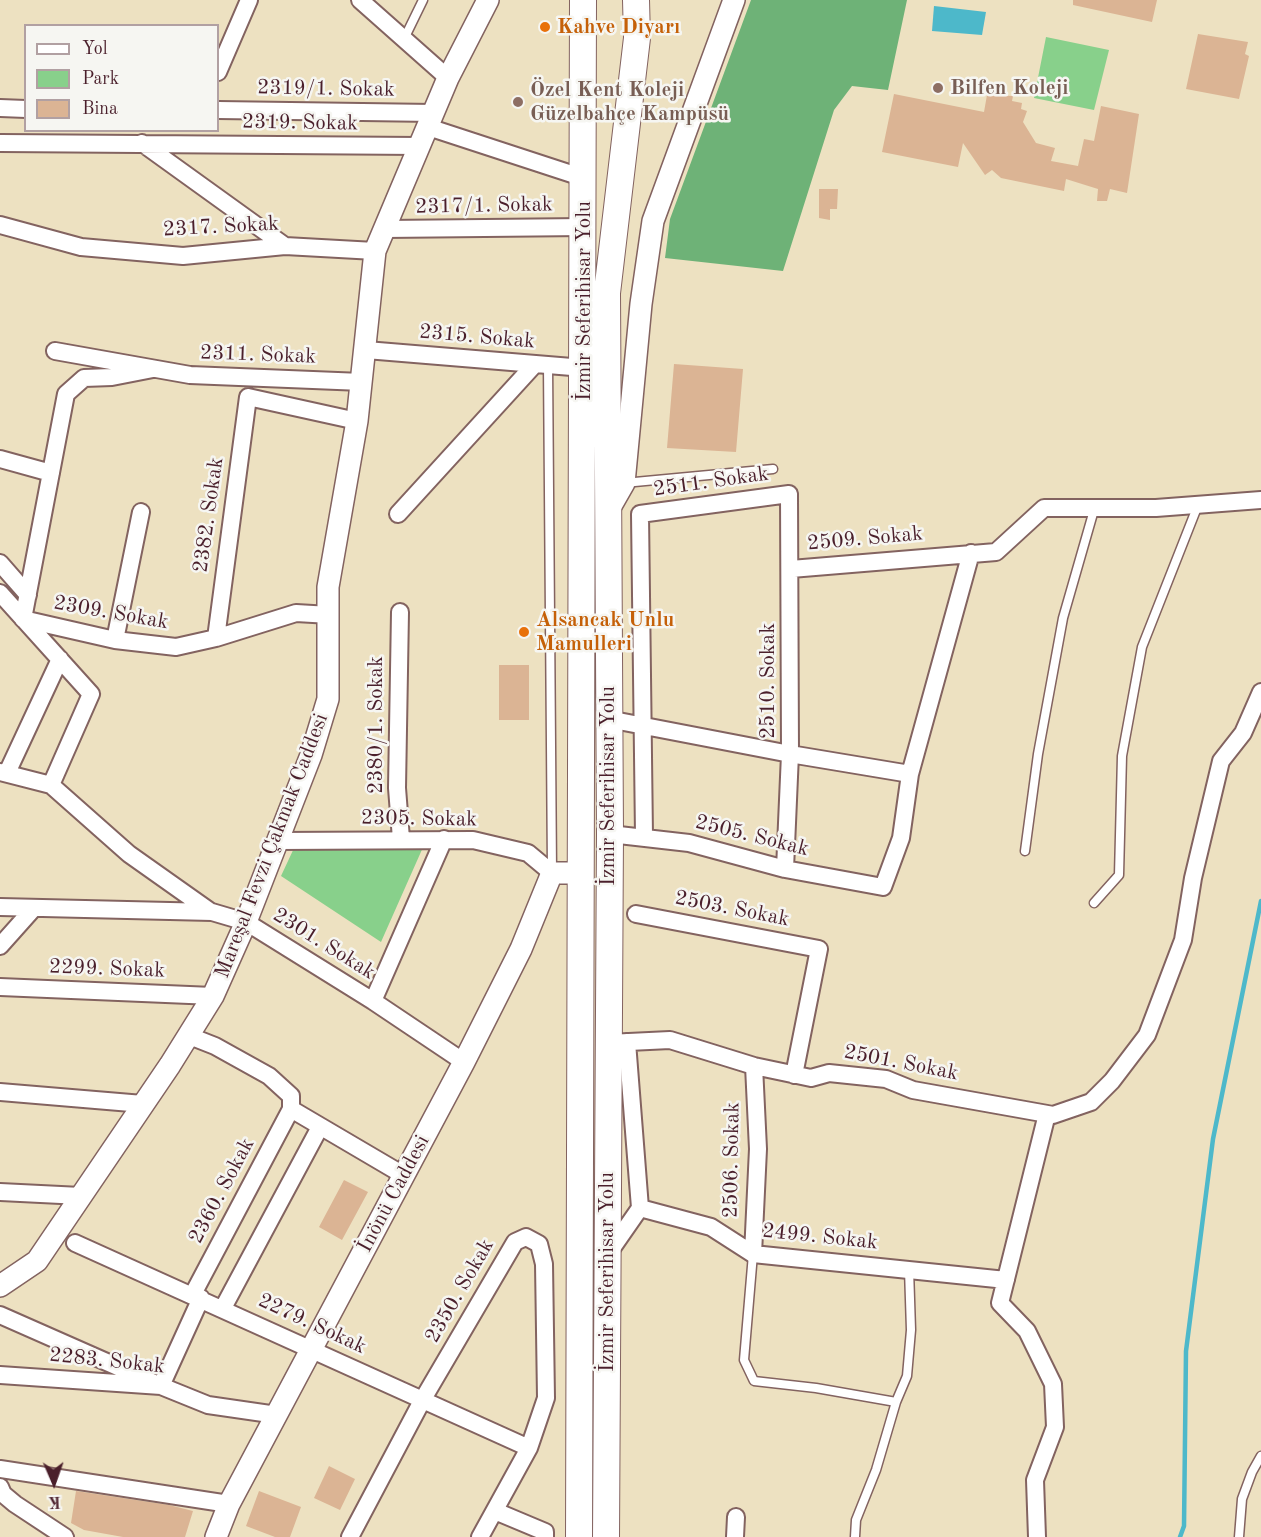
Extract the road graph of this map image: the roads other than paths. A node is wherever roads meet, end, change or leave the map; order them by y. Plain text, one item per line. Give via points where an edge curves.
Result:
1 (249, 0) edge
2 (360, 0) edge
3 (423, 0) edge
4 (488, 0) edge
5 (583, 0) edge
6 (636, 0) edge
7 (734, 0) edge
8 (404, 40) junction
9 (219, 70) edge
10 (448, 78) junction
11 (0, 108) edge
12 (24, 109) edge
13 (219, 110) edge
14 (427, 129) junction
15 (43, 137) edge
16 (0, 143) edge
17 (142, 144) junction
18 (584, 178) junction
19 (0, 225) edge
20 (585, 227) junction
21 (384, 229) junction
22 (285, 246) junction
23 (375, 251) junction
24 (366, 350) junction
25 (55, 351) dead end
26 (542, 365) junction
27 (584, 368) junction
28 (153, 369) junction
29 (362, 382) junction
30 (248, 397) joint
31 (357, 421) junction
32 (0, 459) edge
33 (773, 469) dead end
34 (51, 473) junction
35 (624, 483) junction
36 (789, 494) joint
37 (1261, 500) edge
38 (1198, 505) junction
39 (1094, 510) junction
40 (608, 511) junction
41 (141, 512) dead end
42 (398, 514) dead end
43 (971, 553) junction
44 (0, 563) edge
45 (791, 569) junction
46 (0, 593) edge
47 (28, 595) junction
48 (400, 612) dead end
49 (330, 615) junction
50 (23, 619) junction
51 (216, 638) junction
52 (115, 640) junction
53 (60, 659) junction
54 (1261, 692) edge
55 (608, 719) junction
56 (644, 726) junction
57 (790, 754) junction
58 (3, 773) edge
59 (910, 774) junction
60 (51, 785) junction
61 (610, 834) junction
62 (644, 836) junction
63 (444, 838) junction
64 (401, 839) junction
65 (277, 841) junction
66 (1025, 851) dead end
67 (785, 869) junction
68 (552, 873) junction
69 (580, 873) junction
70 (1094, 903) dead end
71 (0, 907) edge
72 (33, 909) junction
73 (212, 912) junction
74 (636, 914) dead end
75 (246, 922) junction
76 (0, 946) edge
77 (0, 987) edge
78 (213, 996) junction
79 (373, 1001) junction
80 (187, 1035) junction
81 (618, 1042) junction
82 (464, 1062) junction
83 (754, 1066) junction
84 (794, 1075) junction
85 (0, 1092) edge
86 (143, 1104) junction
87 (291, 1109) junction
88 (1047, 1114) junction
89 (321, 1127) junction
90 (405, 1176) junction
91 (0, 1192) edge
92 (81, 1196) junction
93 (640, 1208) junction
94 (75, 1243) dead end
95 (753, 1254) junction
96 (607, 1255) junction
97 (909, 1269) junction
98 (1006, 1280) junction
99 (0, 1286) edge
100 (197, 1296) junction
101 (223, 1308) junction
102 (0, 1315) edge
103 (311, 1350) junction
104 (0, 1375) edge
105 (161, 1386) junction
106 (423, 1400) junction
107 (896, 1402) junction
108 (277, 1415) junction
109 (529, 1448) junction
110 (1261, 1456) edge
111 (0, 1469) edge
112 (0, 1487) edge
113 (229, 1504) junction
114 (495, 1511) junction
115 (736, 1517) dead end
116 (545, 1535) edge
117 (65, 1537) edge
118 (216, 1537) edge
119 (350, 1537) edge
120 (480, 1537) edge
121 (579, 1537) edge
122 (606, 1537) edge
123 (735, 1537) edge
124 (855, 1537) edge
125 (1037, 1537) edge
126 (1239, 1537) edge

1 - 9 street
2 - 8 street
3 - 8 lane
4 - 10 street, Mareşal Fevzi Çakmak Caddesi
5 - 18 main road, İzmir Seferihisar Yolu
6 - 40 main road, İzmir Seferihisar Yolu via 637,38 608,293
7 - 35 street via 653,221
8 - 10 street
10 - 14 street, Mareşal Fevzi Çakmak Caddesi
11 - 12 street
13 - 14 street, 2319/1. Sokak
14 - 17 street, 2319. Sokak
14 - 18 street
14 - 21 street, Mareşal Fevzi Çakmak Caddesi
15 - 16 street, 2319. Sokak
15 - 17 street, 2319. Sokak
17 - 22 street
18 - 20 main road, İzmir Seferihisar Yolu
19 - 22 street, 2317. Sokak via 81,247 183,256
20 - 21 street, 2317/1. Sokak
20 - 27 main road, İzmir Seferihisar Yolu
21 - 23 street, Mareşal Fevzi Çakmak Caddesi
22 - 23 street, 2317. Sokak
23 - 24 street, Mareşal Fevzi Çakmak Caddesi
24 - 26 street, 2315. Sokak
24 - 29 street, Mareşal Fevzi Çakmak Caddesi
25 - 28 street, 2311. Sokak
26 - 27 street, 2315. Sokak
26 - 42 street
26 - 68 lane
27 - 69 main road, İzmir Seferihisar Yolu
28 - 29 street, 2311. Sokak via 190,375
28 - 34 street via 84,378 66,394
29 - 31 street, Mareşal Fevzi Çakmak Caddesi
30 - 31 street, 2311. Sokak
30 - 51 street, 2382. Sokak
31 - 49 street, Mareşal Fevzi Çakmak Caddesi via 328,587
32 - 34 street
33 - 35 lane
34 - 47 street
35 - 40 street
36 - 45 street, 2510. Sokak
36 - 56 street, 2511. Sokak via 640,514
37 - 38 street, 2509. Sokak
38 - 39 street, 2509. Sokak
38 - 70 lane via 1142,647 1122,756 1119,875
39 - 43 street, 2509. Sokak via 1044,508 996,552
39 - 66 lane via 1063,618
40 - 55 main road, İzmir Seferihisar Yolu
41 - 52 street
43 - 45 street, 2509. Sokak
43 - 59 street
44 - 47 street
45 - 57 street, 2510. Sokak
46 - 50 street
47 - 50 street
48 - 64 street, 2380/1. Sokak
49 - 51 street, 2309. Sokak via 296,613
49 - 65 street, Mareşal Fevzi Çakmak Caddesi via 328,699 312,755
50 - 52 street, 2309. Sokak
50 - 53 street
51 - 52 street, 2309. Sokak via 176,647
53 - 58 street
53 - 60 street via 91,694
54 - 88 street via 1243,733 1221,761 1193,878 1183,940 1147,1035 1112,1082 1091,1102
55 - 56 street
55 - 61 main road, İzmir Seferihisar Yolu
56 - 57 street
56 - 62 street
57 - 59 street
57 - 67 street, 2510. Sokak
58 - 60 street
59 - 67 street, 2505. Sokak via 901,838 884,887
60 - 73 street via 129,854
61 - 62 street, 2505. Sokak
61 - 81 main road, İzmir Seferihisar Yolu
62 - 67 street, 2505. Sokak via 689,843
63 - 64 street, 2305. Sokak
63 - 68 street, 2305. Sokak via 473,840 528,853
63 - 79 street
64 - 65 street, 2305. Sokak
65 - 75 street, Mareşal Fevzi Çakmak Caddesi
68 - 69 street
68 - 82 street, İnönü Caddesi via 521,949
69 - 121 main road, İzmir Seferihisar Yolu
71 - 72 street, 2301. Sokak
72 - 73 street, 2301. Sokak
72 - 76 street
73 - 75 street, 2301. Sokak
74 - 84 street, 2503. Sokak via 819,949
75 - 78 street, Mareşal Fevzi Çakmak Caddesi
75 - 79 street, 2301. Sokak
77 - 78 street, 2299. Sokak
78 - 80 street, Mareşal Fevzi Çakmak Caddesi
79 - 82 street, 2301. Sokak
80 - 86 street, Mareşal Fevzi Çakmak Caddesi
80 - 87 street via 269,1076 291,1096
81 - 83 street, 2501. Sokak via 670,1040
81 - 93 street
81 - 96 main road, İzmir Seferihisar Yolu
82 - 90 street, İnönü Caddesi
83 - 84 street, 2501. Sokak
83 - 95 street, 2506. Sokak via 759,1149
84 - 88 street, 2501. Sokak via 811,1078 829,1073 886,1079 913,1090
85 - 86 street
86 - 92 street, Mareşal Fevzi Çakmak Caddesi
87 - 89 street
87 - 100 street, 2360. Sokak
88 - 98 street
89 - 90 street
89 - 101 street
90 - 103 street, İnönü Caddesi
91 - 92 street
92 - 99 street, Mareşal Fevzi Çakmak Caddesi via 38,1261
93 - 95 street, 2499. Sokak via 711,1227
93 - 96 street
94 - 100 street, 2279. Sokak
95 - 97 street, 2499. Sokak
95 - 107 lane via 744,1360 754,1381
96 - 122 main road, İzmir Seferihisar Yolu
97 - 98 street, 2499. Sokak
97 - 107 lane via 911,1330 907,1376
98 - 125 street via 1000,1303 1028,1331 1053,1384 1055,1427 1035,1480
100 - 101 street, 2279. Sokak
100 - 105 street, 2360. Sokak
101 - 103 street, 2279. Sokak
102 - 105 street
103 - 106 street, 2279. Sokak
103 - 108 street, İnönü Caddesi
104 - 105 street, 2283. Sokak
105 - 108 street, 2283. Sokak via 208,1405
106 - 109 street, 2279. Sokak
106 - 109 street, 2350. Sokak via 515,1242 526,1237 539,1244 544,1264 545,1308 546,1398
106 - 119 street, 2350. Sokak
107 - 124 lane via 856,1520
108 - 113 street, İnönü Caddesi
109 - 114 street
110 - 126 lane via 1242,1499
111 - 113 street
112 - 117 street via 15,1504
113 - 118 street, İnönü Caddesi
114 - 116 street
114 - 120 street
115 - 123 street

